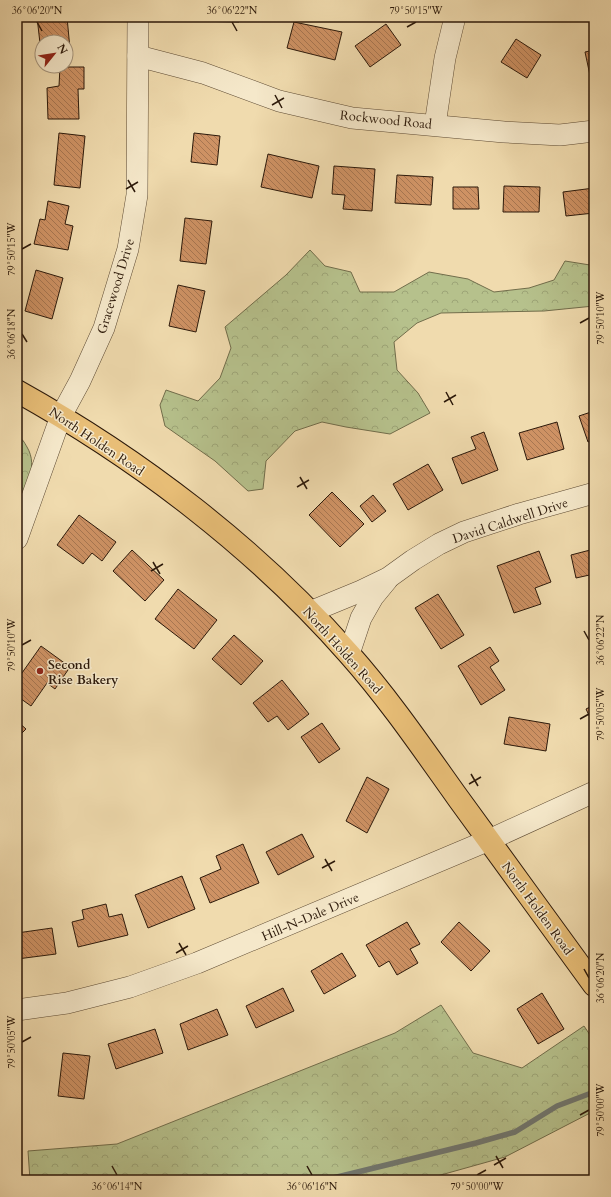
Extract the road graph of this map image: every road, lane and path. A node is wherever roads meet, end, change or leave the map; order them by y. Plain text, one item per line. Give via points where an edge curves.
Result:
1 (138, 17) edge
2 (455, 17) edge
3 (138, 56) junction
4 (435, 125) junction
5 (594, 131) edge
6 (17, 391) edge
7 (61, 416) junction
8 (594, 493) edge
9 (17, 540) edge
10 (388, 578) junction
11 (310, 612) junction
12 (349, 654) junction
13 (594, 792) edge
14 (489, 840) junction
15 (594, 985) edge
16 (17, 1010) edge

1 - 3 street, Gracewood Drive
2 - 4 street via 445,58
3 - 4 street, Rockwood Road via 203,73 279,101 352,118
3 - 7 street, Gracewood Drive via 137,195 128,250 104,328
4 - 5 street, Rockwood Road via 560,136
6 - 7 main road, North Holden Road
7 - 9 street, Gracewood Drive
7 - 11 main road, North Holden Road via 195,509 257,561
8 - 10 street, David Caldwell Drive via 464,532 439,544
10 - 11 street, David Caldwell Drive
10 - 12 street, David Caldwell Drive via 361,618
11 - 12 main road, North Holden Road
12 - 14 main road, North Holden Road via 387,700
13 - 14 street, Hill-N-Dale Drive
14 - 15 main road, North Holden Road
14 - 16 street, Hill-N-Dale Drive via 197,963 130,987 67,1003

